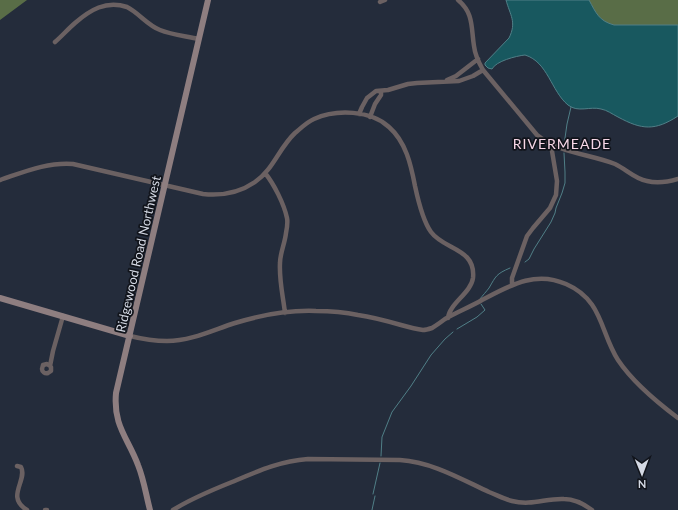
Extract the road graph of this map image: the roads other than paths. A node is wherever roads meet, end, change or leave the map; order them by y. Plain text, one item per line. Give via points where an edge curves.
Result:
1 (208, 0) edge
2 (458, 0) edge
3 (199, 39) junction
4 (55, 42) dead end
5 (478, 59) junction
6 (484, 70) junction
7 (446, 81) junction
8 (381, 91) junction
9 (359, 114) junction
10 (370, 117) junction
11 (552, 145) junction
12 (265, 173) junction
13 (678, 179) edge
14 (0, 180) edge
15 (165, 185) junction
16 (512, 285) junction
17 (0, 298) edge
18 (285, 313) junction
19 (63, 316) junction
20 (448, 318) junction
21 (130, 336) junction
22 (50, 366) dead end
23 (678, 418) edge
24 (17, 466) dead end
25 (27, 510) edge
26 (150, 510) edge
27 (173, 510) edge
28 (592, 510) edge

1 - 3 street, Ridgewood Road Northwest
2 - 5 street via 470,17
3 - 4 street via 159,30 127,7 111,3 91,9
3 - 15 street, Ridgewood Road Northwest
5 - 6 street
5 - 7 street
6 - 7 street via 464,80
6 - 11 street via 532,130
7 - 8 street via 408,84
8 - 9 street via 376,91 368,98
8 - 10 street
9 - 10 street
9 - 12 street via 335,113 310,121 288,140
10 - 20 street via 382,121 389,127 405,148 416,193 430,231 441,242 466,256 472,265 471,283 449,312
11 - 13 street via 615,164 638,178 655,183
11 - 16 street via 557,182 556,196 550,208 527,236 512,278
12 - 15 street via 245,188 222,195 203,194
12 - 18 street via 278,195 287,218 280,264
14 - 15 street via 40,167 65,163
15 - 21 street, Ridgewood Road Northwest
16 - 20 street
16 - 23 street via 530,279 548,279 566,284 582,294 596,310 619,362 636,381
17 - 19 street
18 - 20 street via 346,313 423,330 432,328
18 - 21 street via 248,320 181,340 156,341
19 - 21 street
19 - 22 street
21 - 26 street, Ridgewood Road Northwest via 116,393 116,412 120,427 139,467
24 - 25 street via 23,471 17,493 18,499
27 - 28 street via 202,494 273,466 308,459 413,461 441,470 511,501 530,503 565,499 579,502

